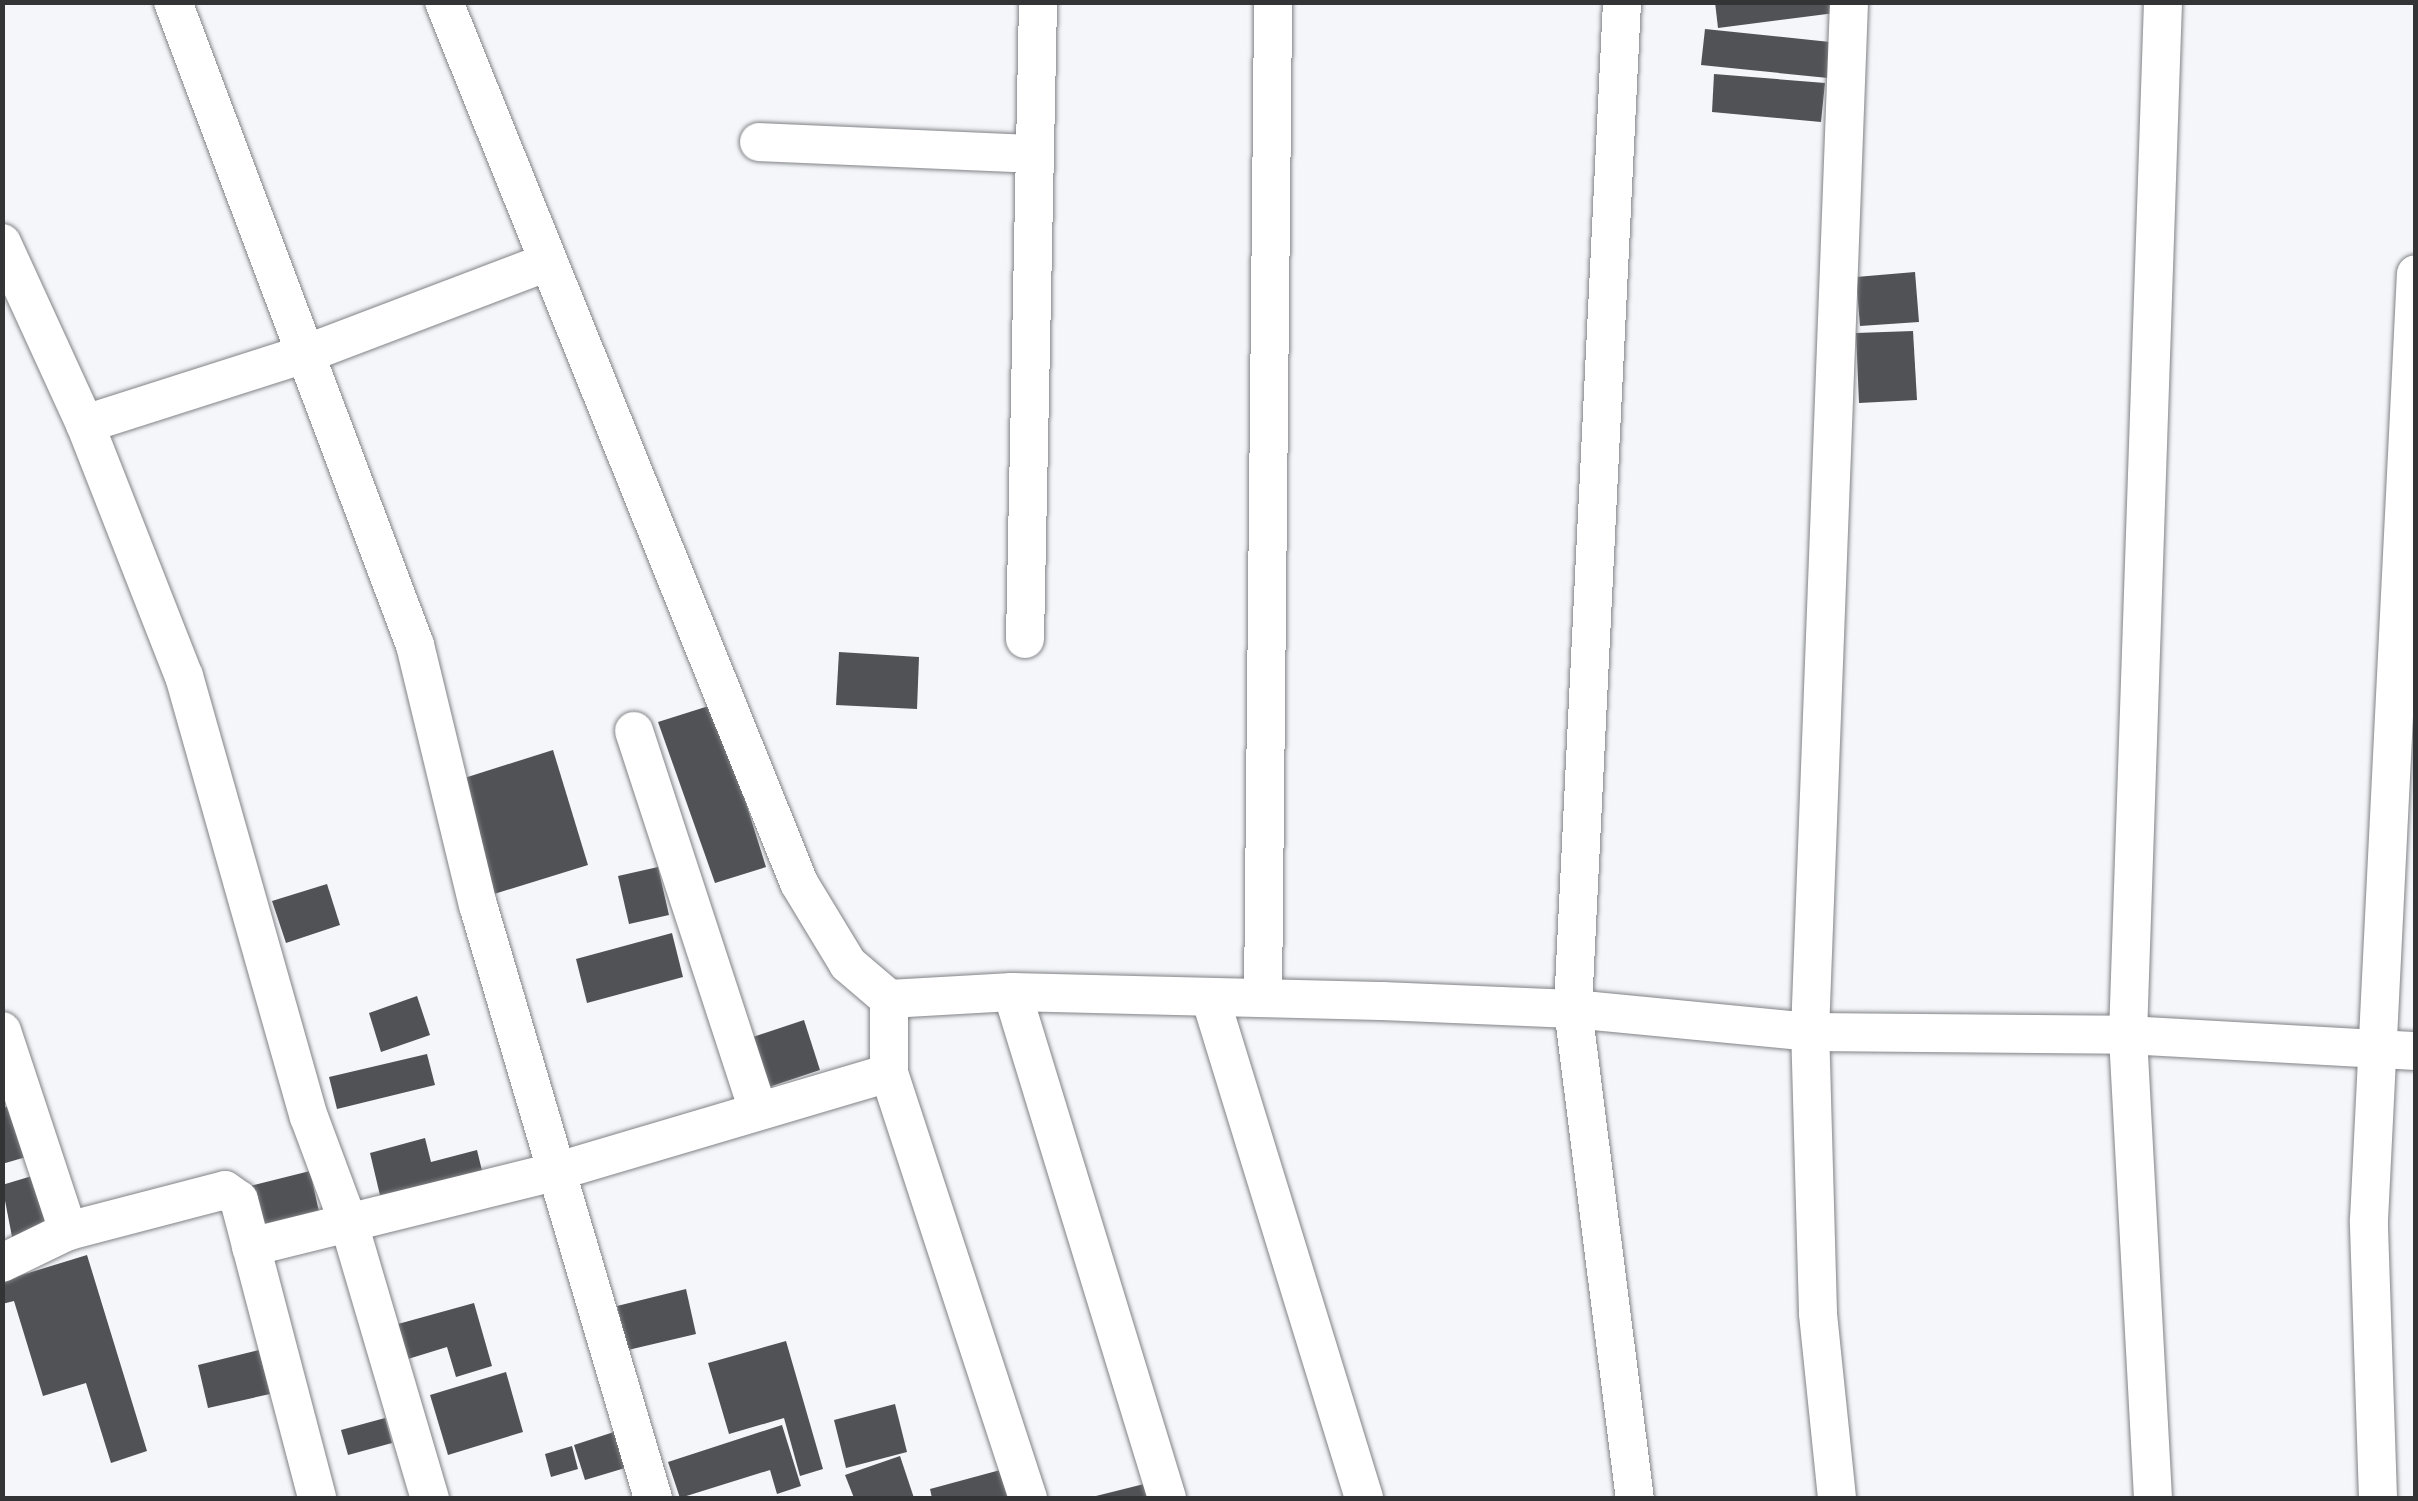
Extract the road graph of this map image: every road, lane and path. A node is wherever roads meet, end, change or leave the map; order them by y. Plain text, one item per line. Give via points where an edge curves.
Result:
1 (172, 2) edge
2 (444, 2) edge
3 (1038, 2) edge
4 (1272, 2) edge
5 (1622, 2) edge
6 (1849, 2) edge
7 (2163, 2) edge
8 (758, 142) dead end
9 (1035, 154) junction
10 (2, 242) edge
11 (548, 262) junction
12 (2416, 274) edge
13 (308, 354) junction
14 (85, 424) junction
15 (1025, 639) dead end
16 (634, 731) dead end
17 (1012, 992) junction
18 (1210, 997) junction
19 (1263, 998) junction
20 (889, 999) junction
21 (1573, 1009) junction
22 (2, 1031) edge
23 (1810, 1032) junction
24 (2128, 1036) junction
25 (2398, 1050) edge
26 (889, 1073) junction
27 (757, 1107) junction
28 (558, 1172) junction
29 (350, 1227) junction
30 (68, 1230) junction
31 (250, 1247) junction
32 (2, 1264) edge
33 (317, 1498) edge
34 (430, 1498) edge
35 (653, 1498) edge
36 (1028, 1498) edge
37 (1167, 1498) edge
38 (1364, 1498) edge
39 (1635, 1498) edge
40 (1836, 1498) edge
41 (2152, 1498) edge
42 (2378, 1498) edge

1 - 13 street
2 - 11 street
3 - 9 street
4 - 19 street
5 - 21 street
6 - 23 street
7 - 24 street
8 - 9 street
9 - 15 street
10 - 14 street
11 - 13 street
11 - 20 street via 799,883 848,964
12 - 25 street
13 - 14 street
13 - 28 street via 415,645 478,905
14 - 29 street via 184,676 309,1117
16 - 27 street
17 - 18 street
17 - 20 street
17 - 37 street
18 - 19 street
18 - 38 street
19 - 21 street
20 - 26 street
21 - 23 street
21 - 39 street
22 - 30 street
23 - 24 street
23 - 40 street via 1818,1314
24 - 25 street
24 - 41 street
25 - 42 street via 2369,1220
26 - 27 street
26 - 36 street
27 - 28 street
28 - 29 street
28 - 35 street
29 - 31 street
29 - 34 street
30 - 31 street via 225,1190 239,1200
30 - 32 street
31 - 33 street

